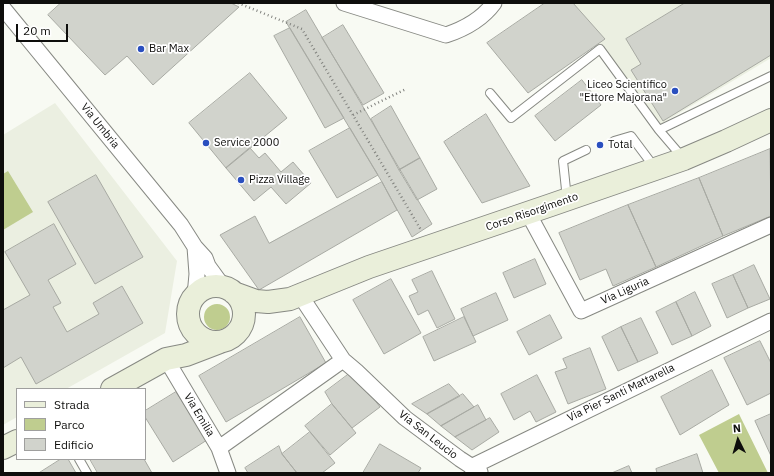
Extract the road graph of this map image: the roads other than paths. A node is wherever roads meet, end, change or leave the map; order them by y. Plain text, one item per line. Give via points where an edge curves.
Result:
1 (344, 3) edge
2 (494, 3) edge
3 (3, 8) edge
4 (771, 76) edge
5 (490, 92) dead end
6 (771, 120) edge
7 (659, 130) junction
8 (614, 141) dead end
9 (586, 150) dead end
10 (684, 159) junction
11 (655, 169) junction
12 (567, 200) junction
13 (528, 213) junction
14 (771, 225) edge
15 (195, 246) junction
16 (229, 291) junction
17 (295, 297) junction
18 (191, 306) junction
19 (771, 321) edge
20 (241, 327) junction
21 (220, 342) junction
22 (166, 360) junction
23 (342, 360) junction
24 (114, 388) edge
25 (16, 442) edge
26 (3, 448) edge
27 (219, 448) junction
28 (80, 460) edge
29 (476, 470) edge
30 (87, 473) edge
31 (228, 473) edge

1 - 2 street via 446,35 461,30
3 - 15 street, Via Umbria
4 - 7 lane
5 - 7 lane via 511,118 600,49
6 - 10 street, Corso Risorgimento
7 - 10 lane
8 - 11 lane via 631,136
9 - 12 lane via 563,161
10 - 11 street, Corso Risorgimento
11 - 12 street, Corso Risorgimento
12 - 13 street, Corso Risorgimento
13 - 14 street, Via Liguria via 581,311
13 - 17 street, Corso Risorgimento via 369,267
15 - 16 street, Via Umbria
15 - 18 street via 197,274
16 - 17 street, Corso Risorgimento via 256,301 268,302
16 - 18 street via 208,288 199,292
16 - 20 street via 240,300 243,309
17 - 20 street, Corso Risorgimento
17 - 23 street, Via San Leucio
18 - 21 street via 190,325 195,333 202,339
18 - 22 street via 184,329
19 - 29 street, Via Pier Santi Mattarella
20 - 21 street via 229,339
21 - 22 street
22 - 24 street
22 - 27 street, Via Emilia
23 - 27 street
23 - 29 street, Via San Leucio via 404,418
25 - 26 street
27 - 31 street, Via Emilia
28 - 30 lane

